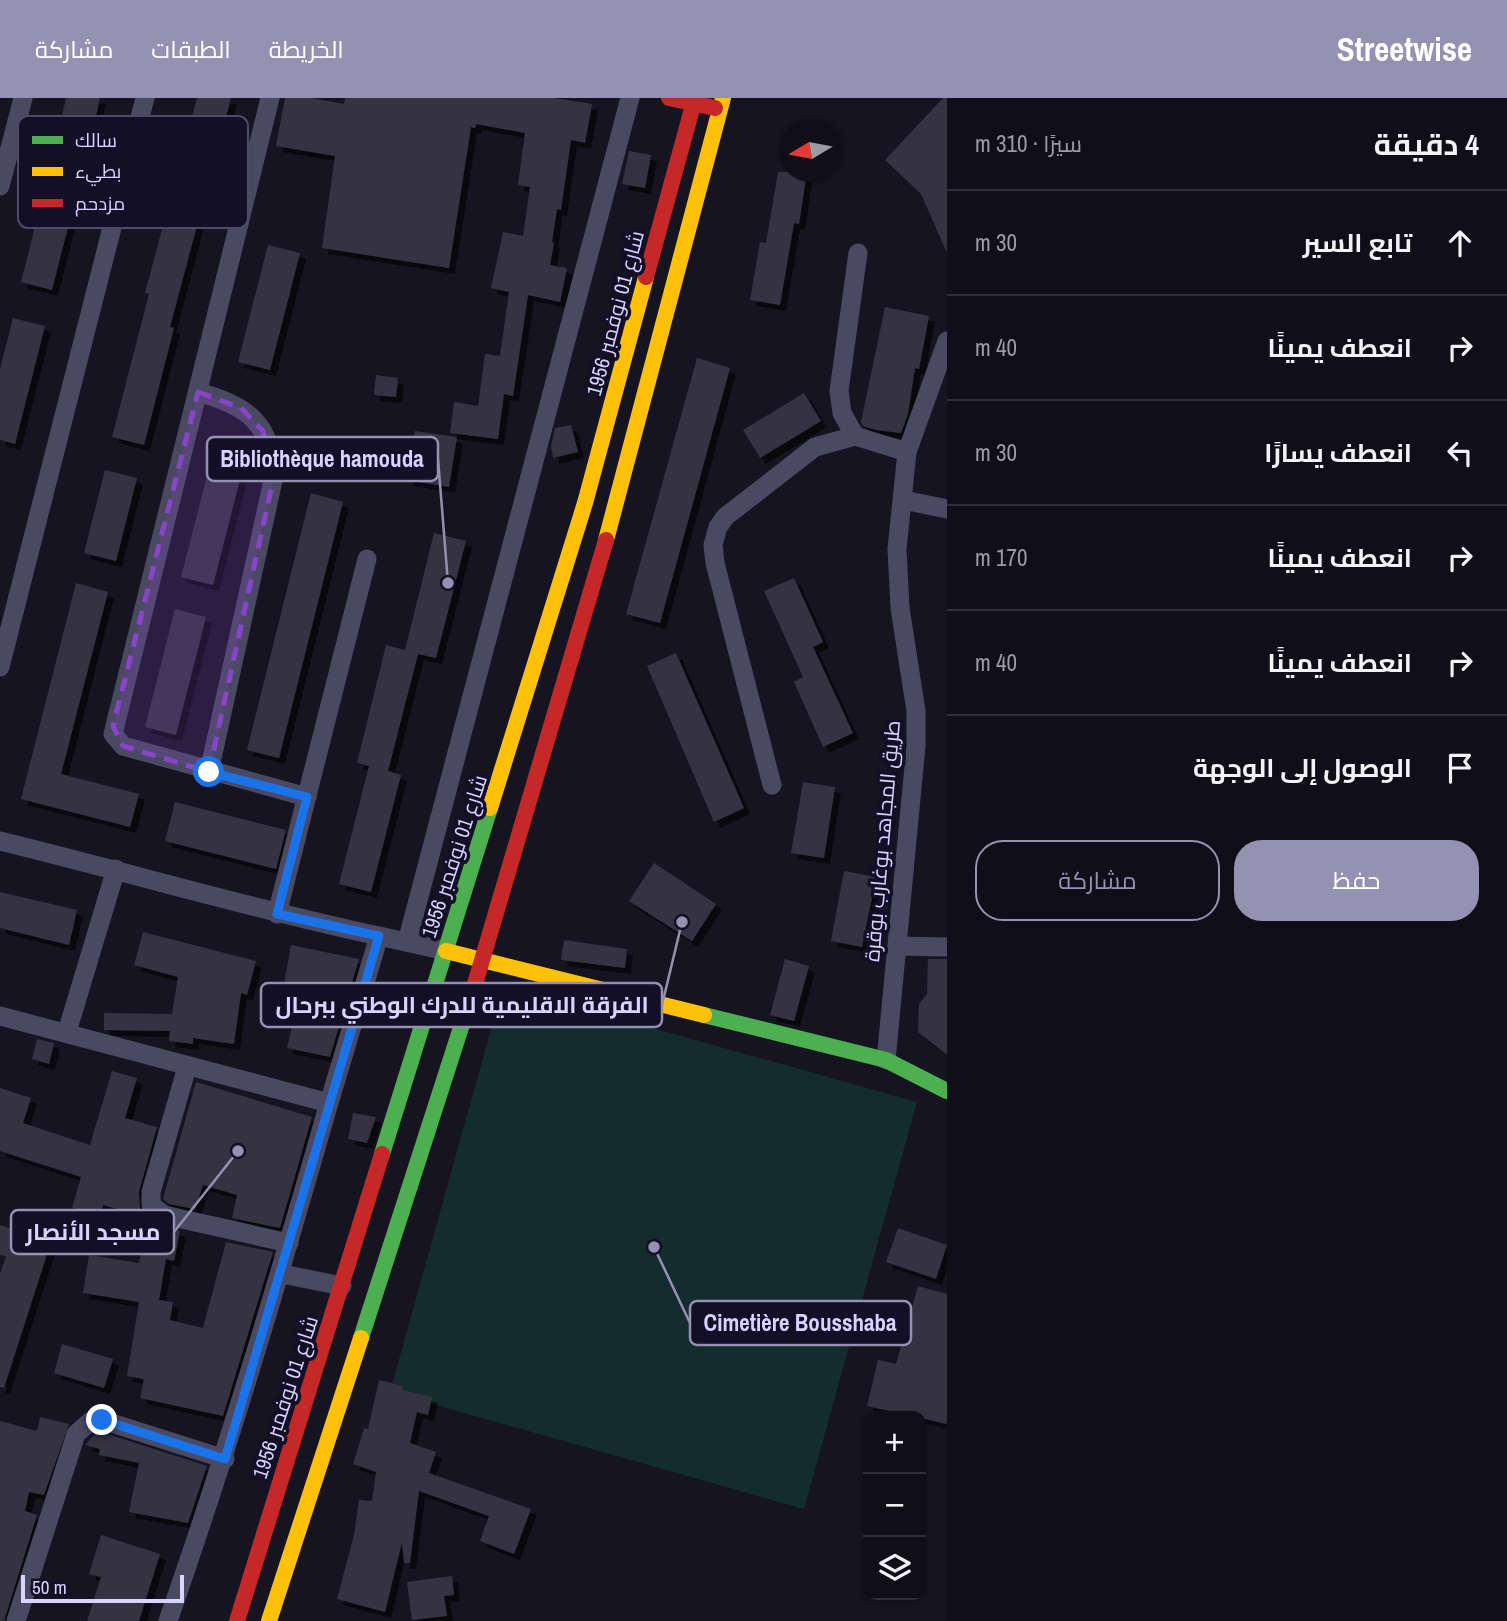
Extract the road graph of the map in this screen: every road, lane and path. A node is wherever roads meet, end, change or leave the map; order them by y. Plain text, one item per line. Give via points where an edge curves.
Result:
1 (23, 98) edge
2 (145, 98) edge
3 (271, 98) edge
4 (630, 98) edge
5 (669, 98) edge
6 (694, 100) edge
7 (722, 103) edge
8 (18, 116) edge
9 (140, 116) edge
10 (18, 117) edge
11 (0, 186) edge
12 (248, 191) edge
13 (112, 228) edge
14 (239, 228) edge
15 (858, 253) dead end
16 (947, 341) edge
17 (198, 392) junction
18 (855, 436) junction
19 (908, 452) junction
20 (903, 500) junction
21 (947, 509) edge
22 (366, 559) dead end
23 (0, 667) edge
24 (209, 772) junction
25 (772, 785) dead end
26 (307, 797) junction
27 (0, 841) edge
28 (116, 869) junction
29 (277, 914) junction
30 (379, 936) junction
31 (407, 942) junction
32 (897, 946) junction
33 (947, 947) edge
34 (446, 951) junction
35 (483, 961) junction
36 (0, 1016) edge
37 (68, 1032) junction
38 (886, 1060) junction
39 (187, 1067) junction
40 (947, 1091) edge
41 (329, 1103) junction
42 (289, 1243) junction
43 (282, 1274) junction
44 (342, 1286) junction
45 (225, 1459) junction
46 (16, 1621) edge
47 (169, 1621) edge
48 (237, 1621) edge
49 (269, 1621) edge

1 - 8 street
2 - 9 street
3 - 12 street
4 - 31 street
5 - 6 main road
6 - 7 main road
6 - 34 main road, شارع 01 نوفمبر 1956 via 585,503
7 - 35 main road via 616,507
10 - 11 street
13 - 23 street
14 - 17 street
15 - 18 street via 839,391 842,413
16 - 19 street, طريق المجاهد بوغارب بوقرة
17 - 24 street via 228,400 253,418 269,445 274,468 265,529
17 - 24 street via 113,726 123,746
18 - 19 street
18 - 25 street via 826,441 799,457 725,517 713,545
19 - 20 street, طريق المجاهد بوغارب بوقرة
20 - 21 street
20 - 32 street, طريق المجاهد بوغارب بوقرة via 897,580 912,672 916,746
22 - 26 street
24 - 26 street
26 - 29 street
27 - 28 street
28 - 29 street
28 - 37 street
29 - 30 street
30 - 31 street
30 - 41 street
31 - 34 street
32 - 33 street
32 - 38 street, طريق المجاهد بوغارب بوقرة
34 - 35 main road
34 - 44 main road, شارع 01 نوفمبر 1956
35 - 38 main road
35 - 49 main road
36 - 37 street
37 - 39 street
38 - 40 main road
39 - 41 street
39 - 42 street via 151,1205 164,1215
41 - 42 street
42 - 43 street
43 - 44 street
43 - 45 street
44 - 48 main road, شارع 01 نوفمبر 1956
45 - 46 street via 102,1420 83,1426 76,1434
45 - 47 street

